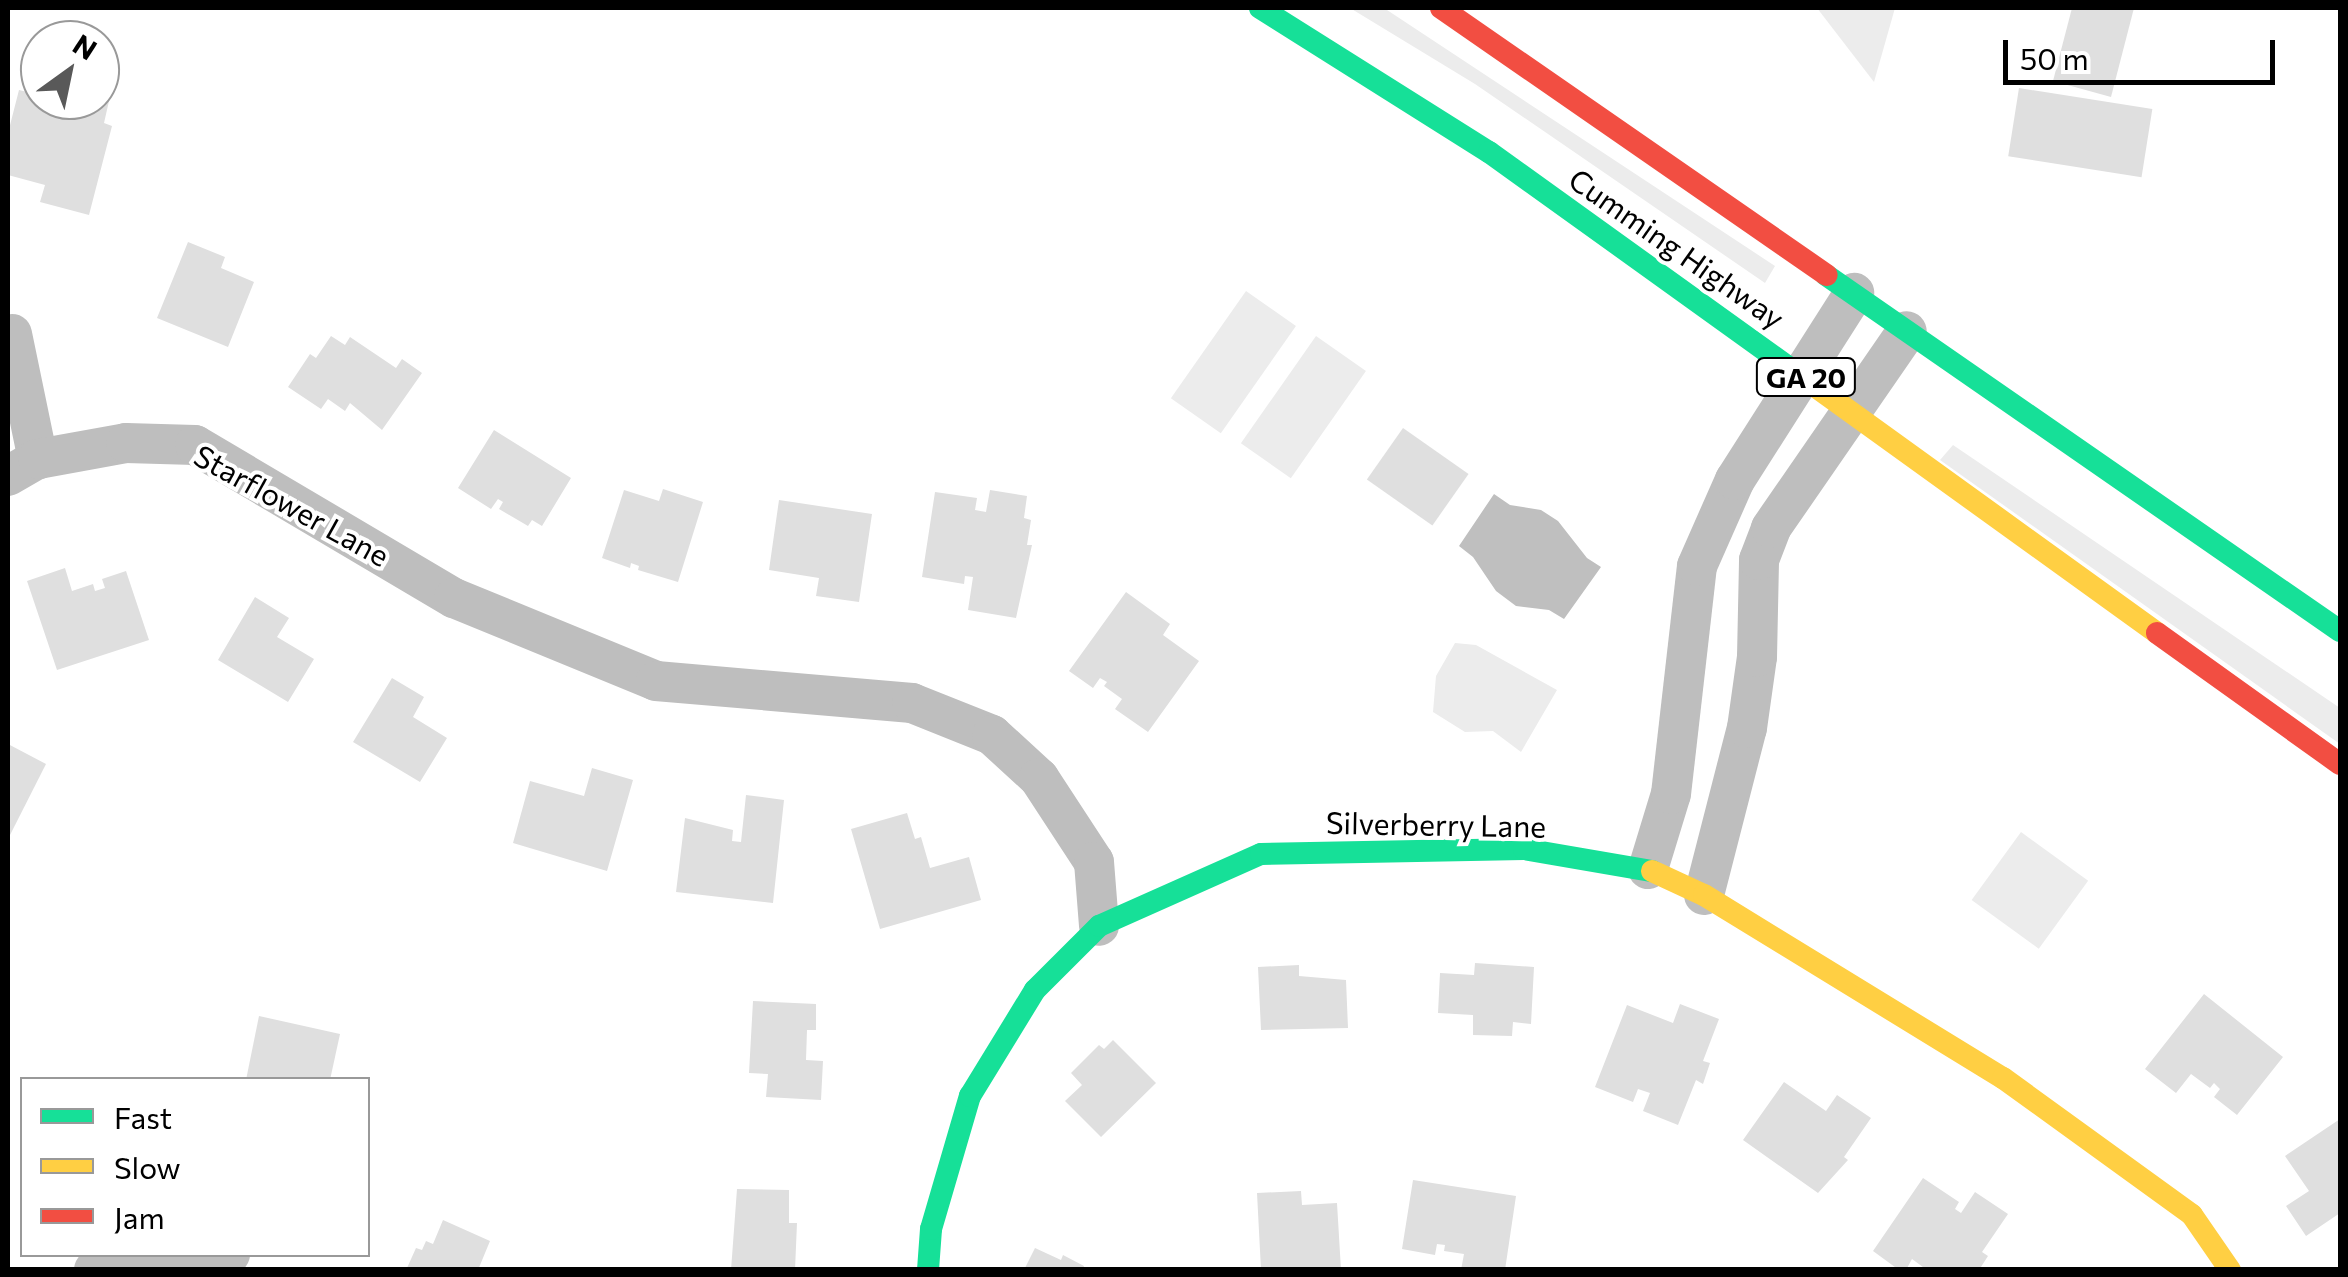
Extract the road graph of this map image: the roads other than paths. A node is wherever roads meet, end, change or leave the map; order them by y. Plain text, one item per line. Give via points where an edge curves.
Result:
1 (1260, 8) edge
2 (1442, 8) edge
3 (1854, 292) junction
4 (1907, 331) junction
5 (12, 334) dead end
6 (1802, 373) junction
7 (1851, 411) junction
8 (23, 467) edge
9 (1692, 608) junction
10 (1758, 619) junction
11 (2340, 630) edge
12 (2340, 764) edge
13 (1648, 870) junction
14 (1704, 895) junction
15 (1100, 926) junction
16 (204, 1257) edge
17 (94, 1270) edge
18 (928, 1270) edge
19 (2230, 1270) edge

1 - 6 main road, Cumming Highway / GA 20 via 1488,152
2 - 3 main road, Cumming Highway
3 - 4 main road, Cumming Highway
3 - 6 street
4 - 7 street
4 - 11 main road, Cumming Highway
5 - 8 street
6 - 7 main road, Cumming Highway / GA 20
6 - 9 street via 1735,480 1696,566
7 - 10 street via 1771,528 1759,560
7 - 12 main road, Cumming Highway / GA 20
8 - 15 street, Starflower Lane via 126,443 196,444 454,598 656,681 912,703 992,735 1039,778 1094,862
9 - 10 street
9 - 13 street via 1670,794
10 - 14 street via 1746,728
13 - 14 main road, Silverberry Lane
13 - 15 main road, Silverberry Lane via 1524,849 1261,854
14 - 19 main road, Silverberry Lane via 2004,1078 2192,1215
15 - 18 main road, Silverberry Lane via 1035,990 970,1096 931,1230
16 - 17 street

